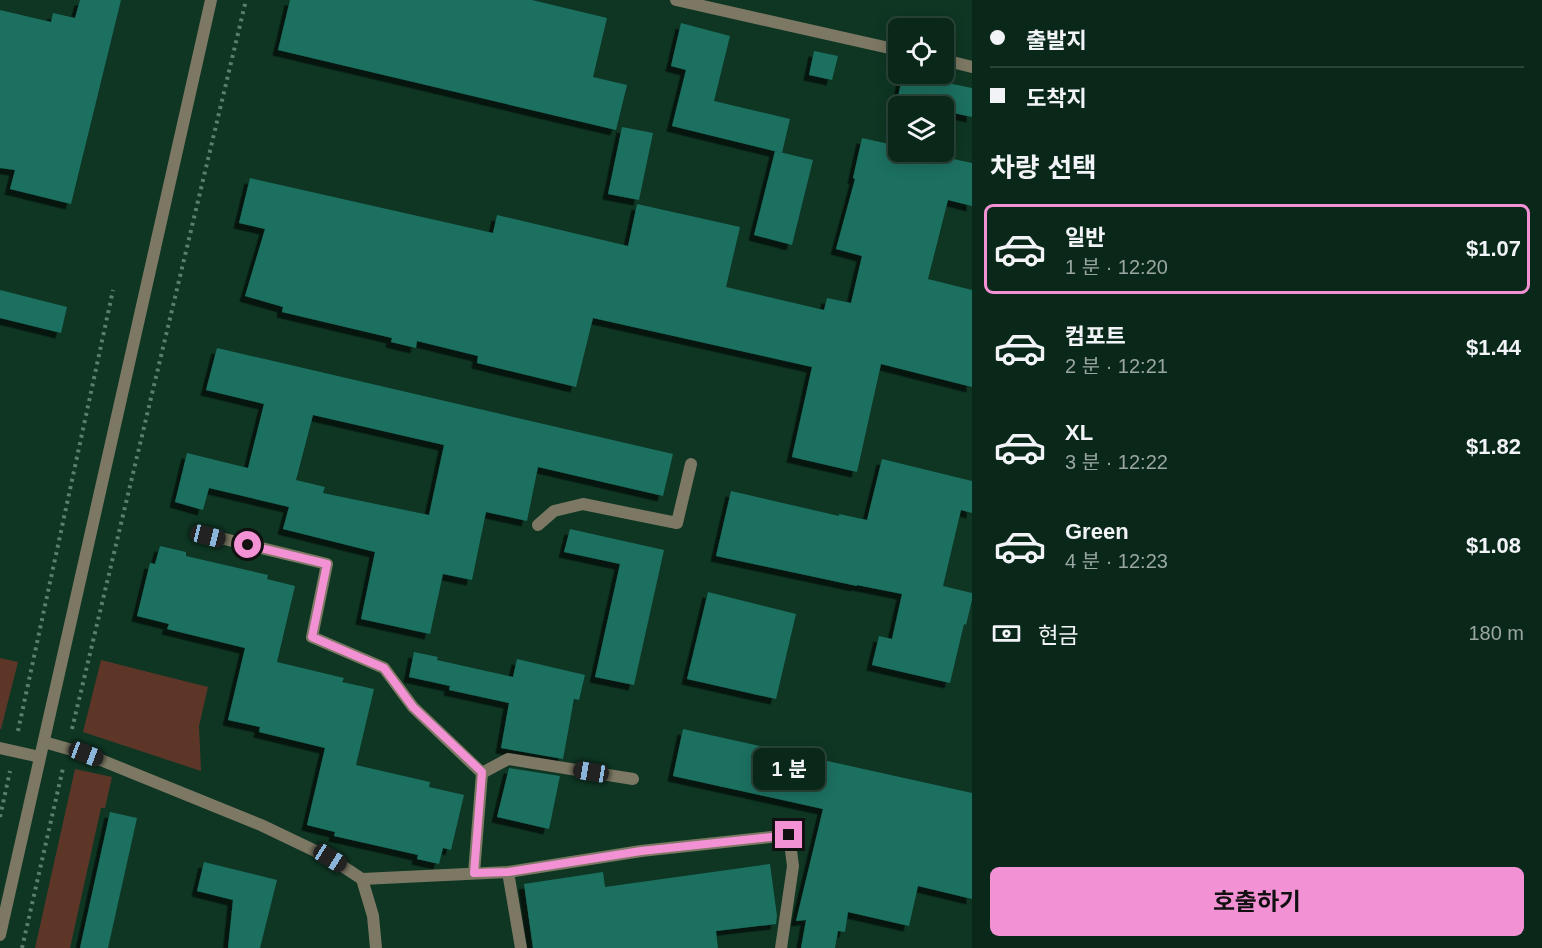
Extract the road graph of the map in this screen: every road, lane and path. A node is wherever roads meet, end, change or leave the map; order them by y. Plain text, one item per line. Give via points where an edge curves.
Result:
1 (211, 0) edge
2 (246, 0) edge
3 (676, 0) edge
4 (888, 48) edge
5 (954, 62) edge
6 (972, 67) edge
7 (113, 290) dead end
8 (691, 464) dead end
9 (538, 525) dead end
10 (208, 536) dead end
11 (44, 742) junction
12 (0, 748) edge
13 (67, 749) junction
14 (14, 752) junction
15 (40, 757) junction
16 (482, 772) junction
17 (633, 779) dead end
18 (0, 817) edge
19 (508, 872) junction
20 (474, 873) junction
21 (362, 879) junction
22 (0, 935) edge
23 (22, 948) edge
24 (376, 948) edge
25 (521, 948) edge
26 (781, 948) edge

1 - 11 street
2 - 13 path
3 - 4 street
5 - 6 street
7 - 14 path
8 - 9 street via 676,523 583,504 554,511
10 - 16 street via 327,564 312,637 384,668 413,707
11 - 13 street
11 - 15 street
12 - 14 street
13 - 21 street via 261,825 330,858
13 - 23 path
14 - 15 street
14 - 18 path
15 - 22 street
16 - 17 street via 508,759
16 - 20 street
19 - 20 street
19 - 25 street
19 - 26 street via 641,851 789,835 793,866
20 - 21 street
21 - 24 street via 373,916

